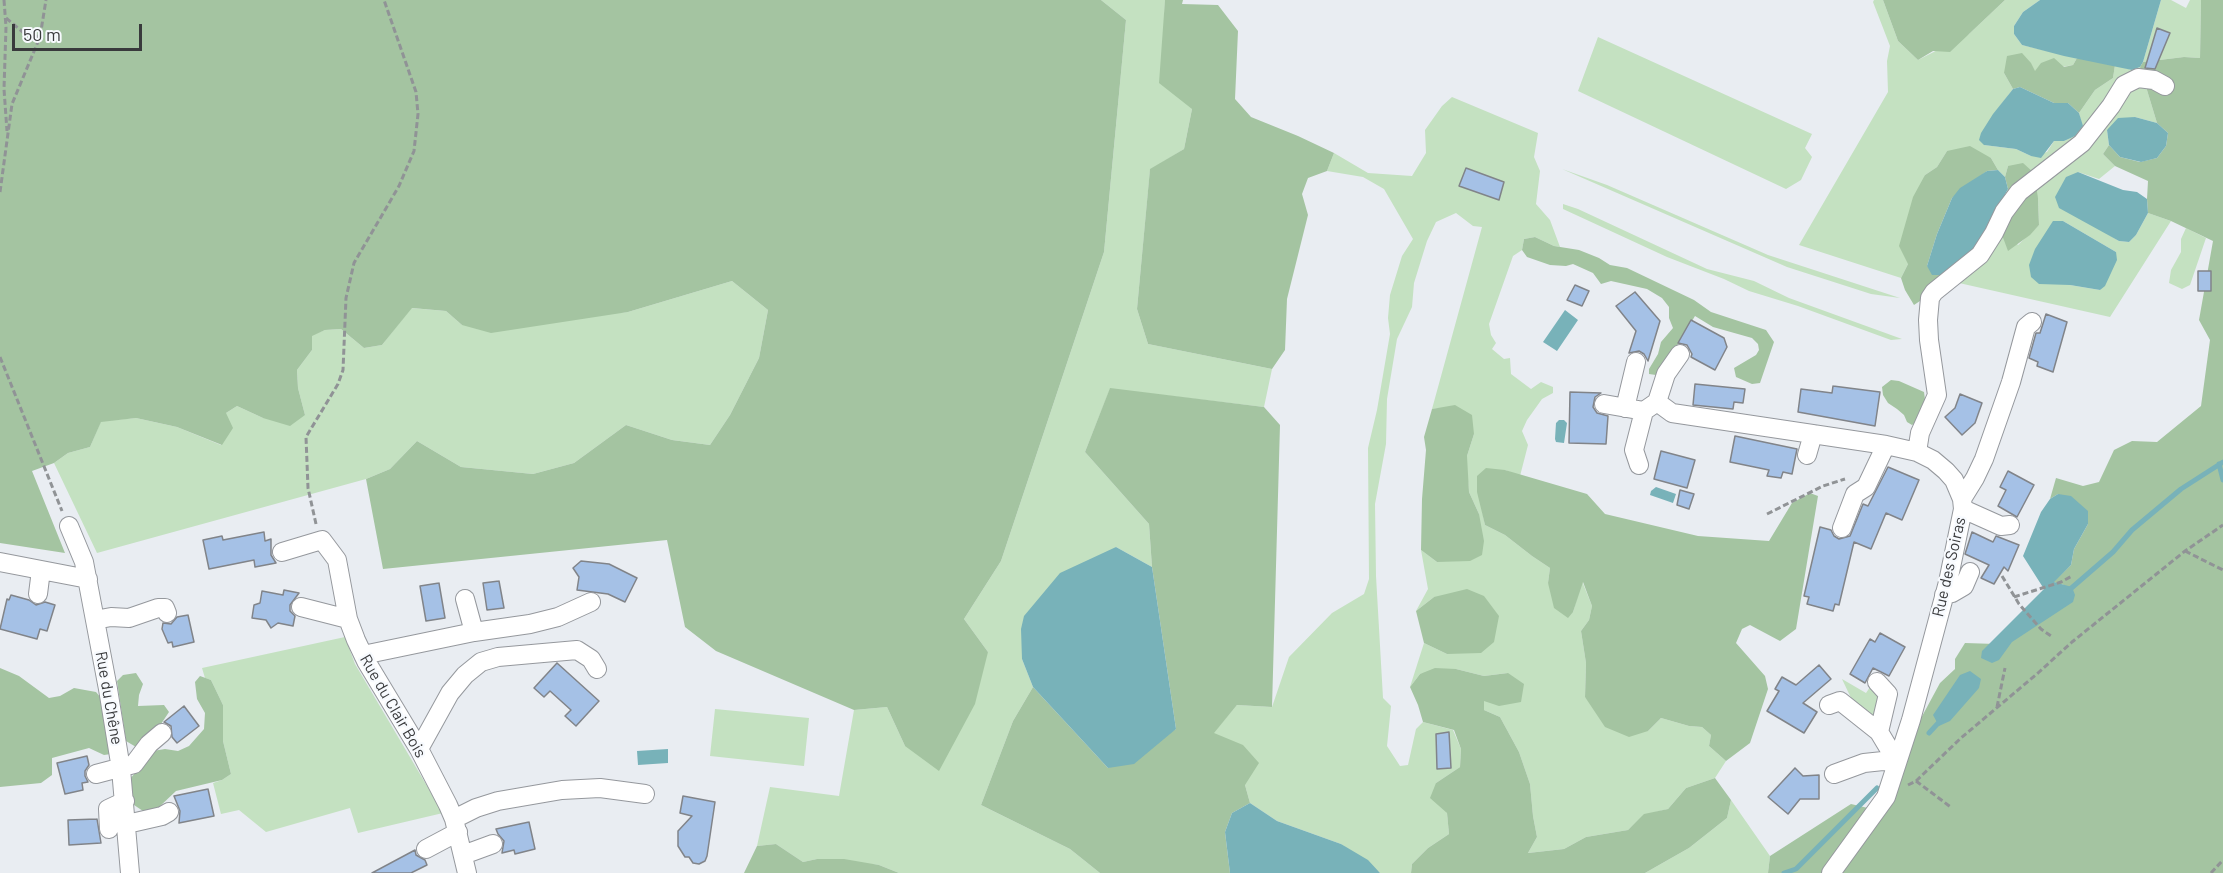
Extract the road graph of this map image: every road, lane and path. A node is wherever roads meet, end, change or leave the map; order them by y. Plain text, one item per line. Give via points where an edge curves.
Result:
1 (4, 0) edge
2 (46, 0) edge
3 (384, 0) edge
4 (6, 17) junction
5 (40, 37) junction
6 (2165, 86) dead end
7 (7, 138) junction
8 (0, 192) edge
9 (2032, 322) dead end
10 (1680, 354) dead end
11 (0, 357) edge
12 (1636, 362) dead end
13 (1604, 404) dead end
14 (1651, 407) junction
15 (1625, 408) junction
16 (1813, 434) junction
17 (1886, 445) junction
18 (1917, 452) junction
19 (1807, 455) dead end
20 (1639, 465) dead end
21 (1873, 472) junction
22 (1962, 504) junction
23 (1767, 513) dead end
24 (2010, 525) dead end
25 (2223, 525) edge
26 (69, 526) joint
27 (1842, 528) dead end
28 (322, 540) junction
29 (2186, 551) junction
30 (282, 552) dead end
31 (0, 562) edge
32 (41, 570) junction
33 (2223, 570) edge
34 (1970, 572) dead end
35 (2002, 576) dead end
36 (2072, 576) dead end
37 (88, 579) junction
38 (38, 594) dead end
39 (1944, 595) junction
40 (2014, 597) junction
41 (465, 598) dead end
42 (591, 602) dead end
43 (301, 607) dead end
44 (167, 613) dead end
45 (348, 619) junction
46 (95, 620) junction
47 (474, 632) junction
48 (2051, 636) dead end
49 (363, 655) junction
50 (2005, 668) dead end
51 (597, 669) dead end
52 (1877, 682) dead end
53 (1835, 697) dead end
54 (1997, 709) junction
55 (1879, 732) junction
56 (162, 733) dead end
57 (419, 749) junction
58 (1897, 762) junction
59 (122, 769) junction
60 (96, 774) dead end
61 (1834, 774) dead end
62 (1916, 781) junction
63 (645, 794) dead end
64 (1886, 797) junction
65 (125, 801) junction
66 (1952, 808) dead end
67 (169, 812) dead end
68 (127, 824) junction
69 (456, 825) junction
70 (109, 829) dead end
71 (493, 844) dead end
72 (426, 849) dead end
73 (2223, 860) edge
74 (465, 864) edge
75 (130, 873) edge
76 (1831, 873) edge
77 (2211, 873) edge

1 - 4 path
2 - 5 path
3 - 28 path via 416,92 414,151 399,186 354,263 345,298 343,370 306,437 308,488
4 - 5 path via 24,33
4 - 7 path
5 - 7 path via 12,104
6 - 18 street via 2138,78 2124,85 2082,143 2019,192 1980,255 1934,292 1928,311 1937,395 1920,433
7 - 8 path
9 - 22 street via 2026,327 2011,382 1993,416 1975,478
10 - 14 street
11 - 26 path
12 - 15 street
13 - 15 street, Rue des Soiras
14 - 15 street, Rue des Soiras
14 - 16 street, Rue des Soiras
14 - 20 street via 1634,450
16 - 17 street, Rue des Soiras
16 - 19 street
17 - 18 street, Rue des Soiras
17 - 21 street
18 - 22 street, Rue des Soiras via 1933,460 1954,480
21 - 23 path via 1823,486
21 - 27 street via 1866,487 1855,494
22 - 24 street via 2001,526
22 - 39 street, Rue des Soiras
25 - 29 path
26 - 37 street, Rue du Chêne
28 - 30 street
28 - 45 street, Rue du Clair Bois via 337,560
29 - 33 path
29 - 54 path via 2072,642
31 - 32 street
32 - 37 street
32 - 38 street
34 - 39 street via 1964,586
35 - 40 path
36 - 40 path
37 - 46 street, Rue du Chêne
39 - 58 street, Rue des Soiras
40 - 48 path
41 - 47 street
42 - 47 street via 558,617
43 - 45 street
44 - 46 street via 165,608 158,608 129,618
45 - 49 street, Rue du Clair Bois
46 - 59 street, Rue du Chêne
47 - 49 street
49 - 57 street, Rue du Clair Bois
50 - 54 path
51 - 57 street via 591,659 577,650 481,662 450,693
52 - 55 street via 1888,694
53 - 55 street
54 - 62 path
55 - 58 street
56 - 59 street via 148,744 134,764
57 - 69 street, Rue du Clair Bois
58 - 61 street via 1864,763
58 - 64 street, Rue des Soiras
59 - 60 street
59 - 65 street, Rue du Chêne
62 - 64 path
62 - 66 path
63 - 69 street via 600,788 562,790 476,808
64 - 76 street, Rue des Soiras
65 - 68 street, Rue du Chêne
65 - 70 street via 108,809
67 - 68 street
68 - 75 street, Rue du Chêne
69 - 72 street
69 - 74 street, Rue du Clair Bois
71 - 74 street
73 - 77 path

